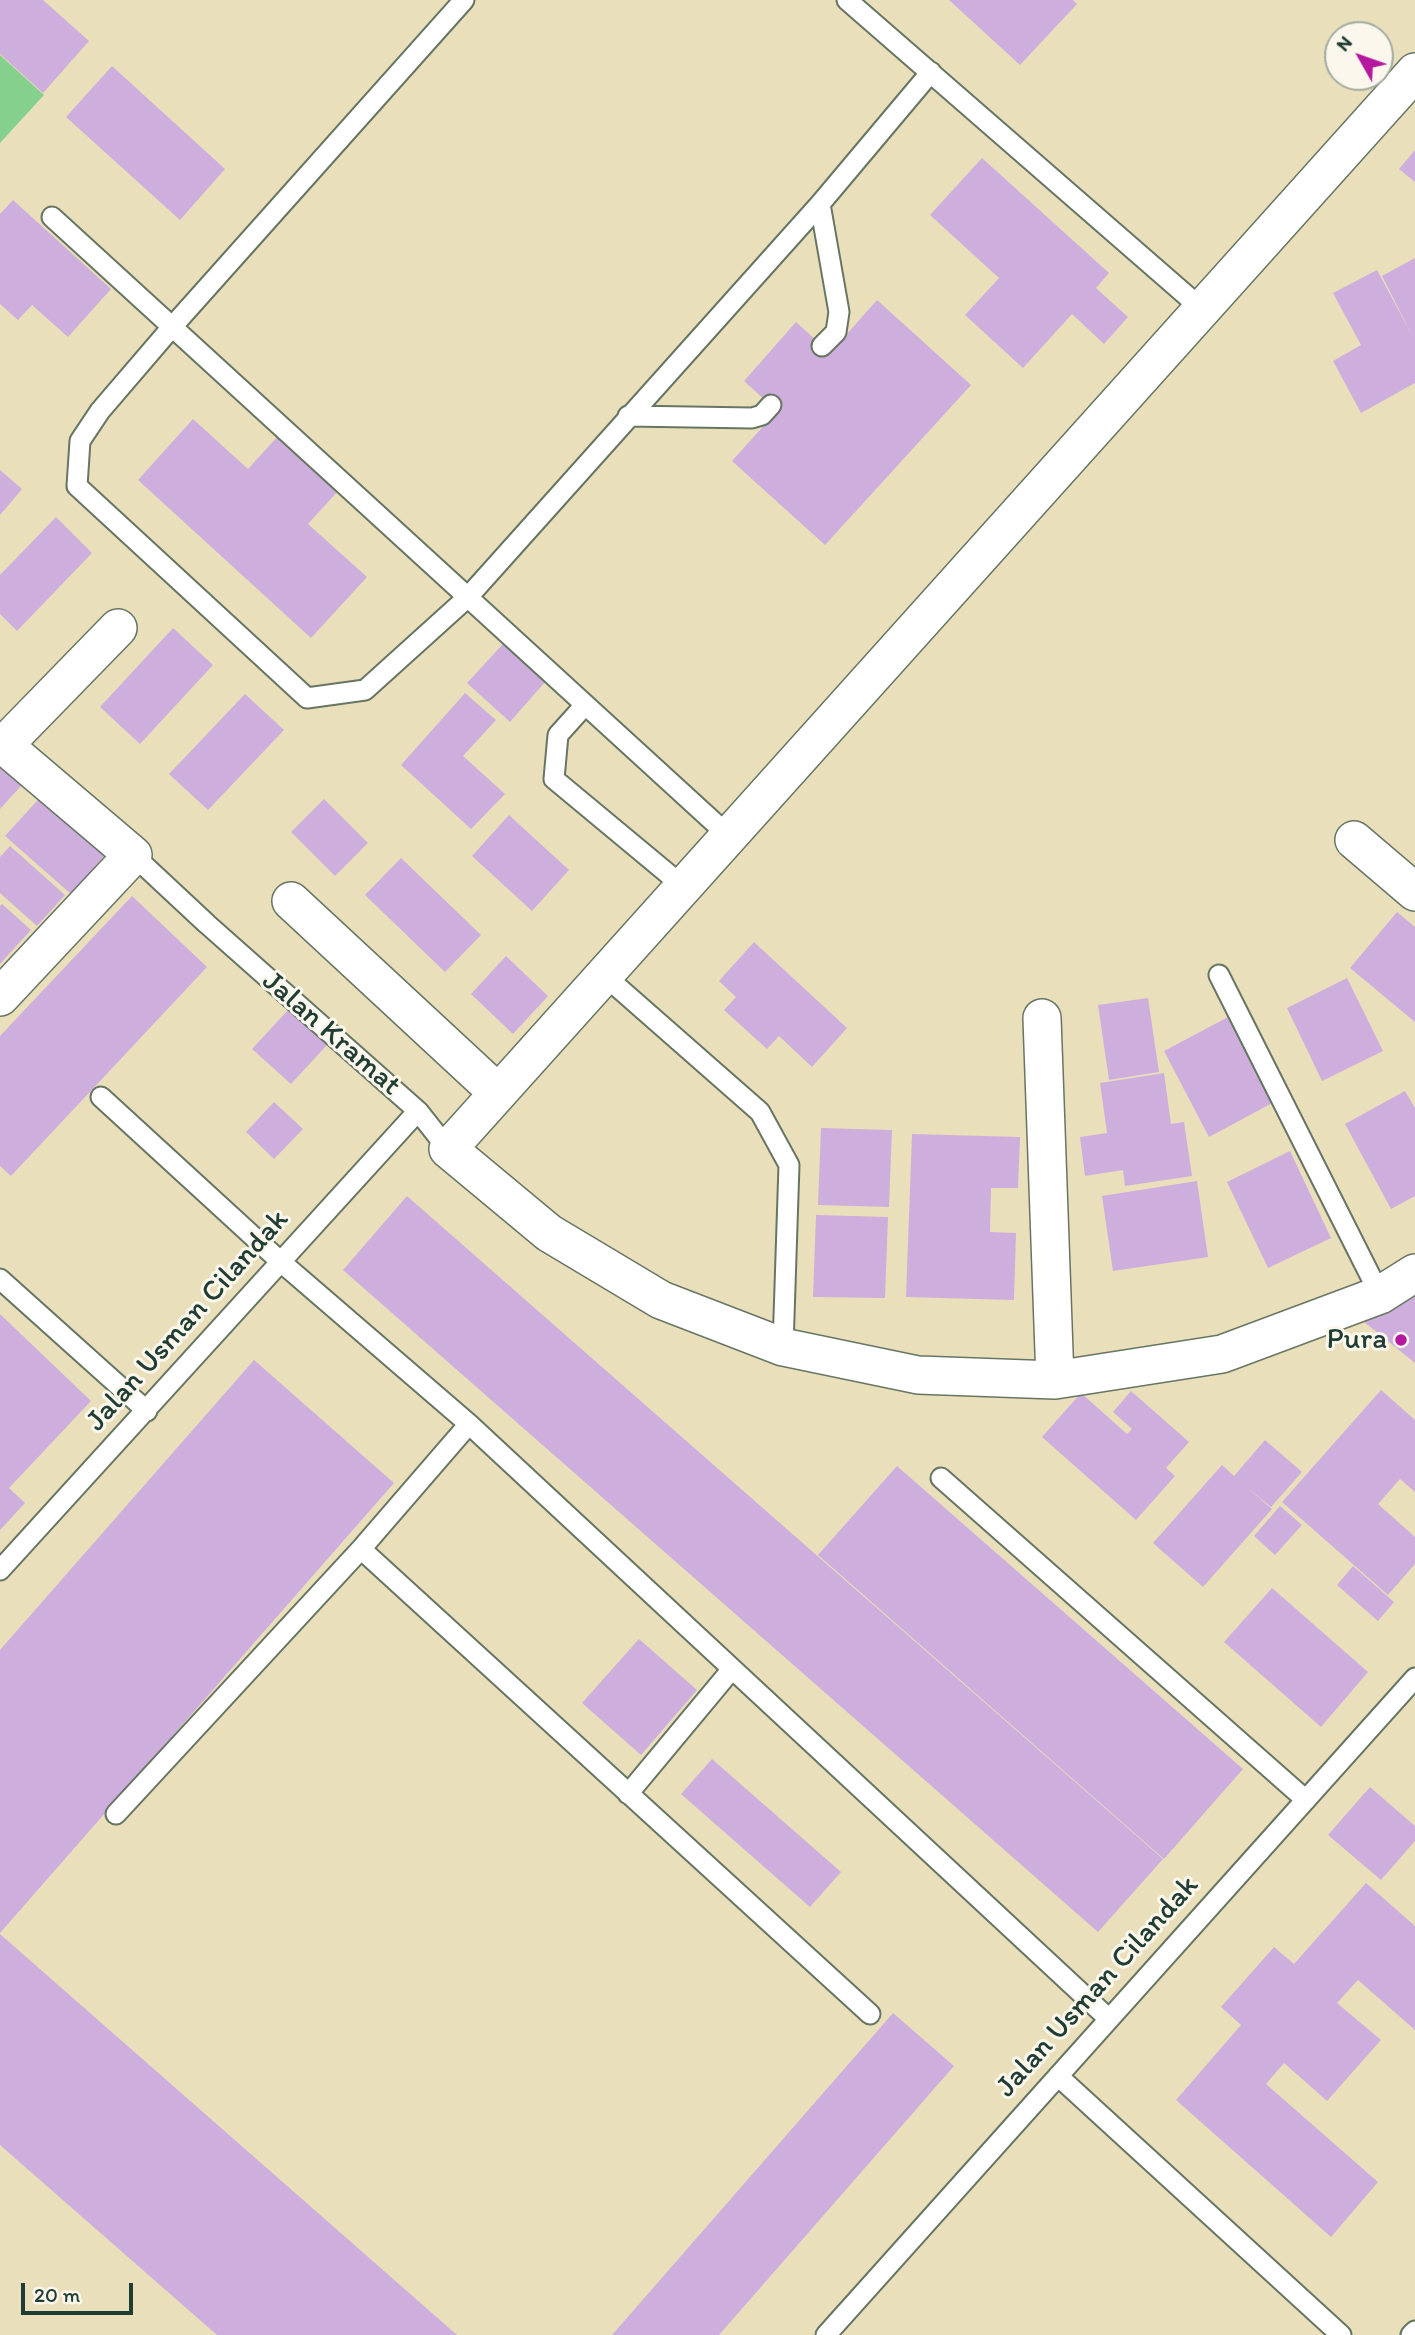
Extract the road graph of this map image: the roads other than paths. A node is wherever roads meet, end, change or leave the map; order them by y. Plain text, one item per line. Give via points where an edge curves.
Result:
1 (464, 0) edge
2 (847, 0) edge
3 (931, 72) junction
4 (1415, 72) edge
5 (820, 204) junction
6 (52, 217) dead end
7 (1202, 309) junction
8 (172, 327) junction
9 (822, 345) dead end
10 (771, 405) dead end
11 (628, 416) junction
12 (468, 597) junction
13 (118, 628) dead end
14 (585, 705) junction
15 (2, 743) edge
16 (729, 836) junction
17 (1354, 840) dead end
18 (133, 855) junction
19 (684, 887) junction
20 (1415, 892) edge
21 (291, 901) dead end
22 (604, 975) junction
23 (1219, 975) dead end
24 (0, 997) edge
25 (1042, 1018) dead end
26 (498, 1093) junction
27 (101, 1097) dead end
28 (418, 1111) junction
29 (448, 1149) junction
30 (281, 1262) junction
31 (1415, 1273) edge
32 (0, 1279) edge
33 (1380, 1295) junction
34 (783, 1347) junction
35 (1055, 1380) junction
36 (147, 1411) junction
37 (470, 1424) junction
38 (941, 1478) dead end
39 (361, 1549) junction
40 (0, 1570) edge
41 (732, 1669) junction
42 (1415, 1678) edge
43 (628, 1794) junction
44 (1306, 1800) junction
45 (116, 1814) dead end
46 (870, 2014) dead end
47 (1109, 2019) junction
48 (1058, 2076) junction
49 (1415, 2331) edge
50 (826, 2335) edge
51 (1341, 2335) edge
52 (1411, 2335) edge

1 - 8 lane
2 - 3 lane
3 - 5 lane
3 - 7 lane
4 - 7 street
5 - 9 lane via 839,312 836,332
5 - 11 lane
6 - 8 lane
7 - 16 street
8 - 12 lane
8 - 12 lane via 80,441 77,486 307,698 365,690
10 - 11 lane via 752,418
11 - 12 lane
12 - 14 lane
13 - 15 street
14 - 16 lane
14 - 19 lane via 558,735 554,779
15 - 18 street
16 - 19 street
17 - 20 street
18 - 24 street
18 - 28 lane, Jalan Kramat
19 - 22 street
21 - 26 street
22 - 26 street
22 - 34 lane via 760,1112 789,1165
23 - 33 lane
25 - 35 street
26 - 29 street
27 - 30 lane
28 - 29 lane, Jalan Kramat
28 - 30 lane, Jalan Usman Cilandak
29 - 34 street via 549,1233 650,1293
30 - 36 lane, Jalan Usman Cilandak
30 - 37 lane
31 - 33 street
32 - 36 lane
33 - 35 street via 1222,1354
34 - 35 street via 918,1375
36 - 40 lane, Jalan Usman Cilandak
37 - 39 lane
37 - 41 lane
38 - 44 lane
39 - 43 lane
39 - 45 lane
41 - 43 lane
41 - 47 lane
42 - 44 lane, Jalan Usman Cilandak
43 - 46 lane
44 - 47 lane, Jalan Usman Cilandak
47 - 48 lane, Jalan Usman Cilandak
48 - 50 lane, Jalan Usman Cilandak
48 - 51 lane
49 - 52 lane

